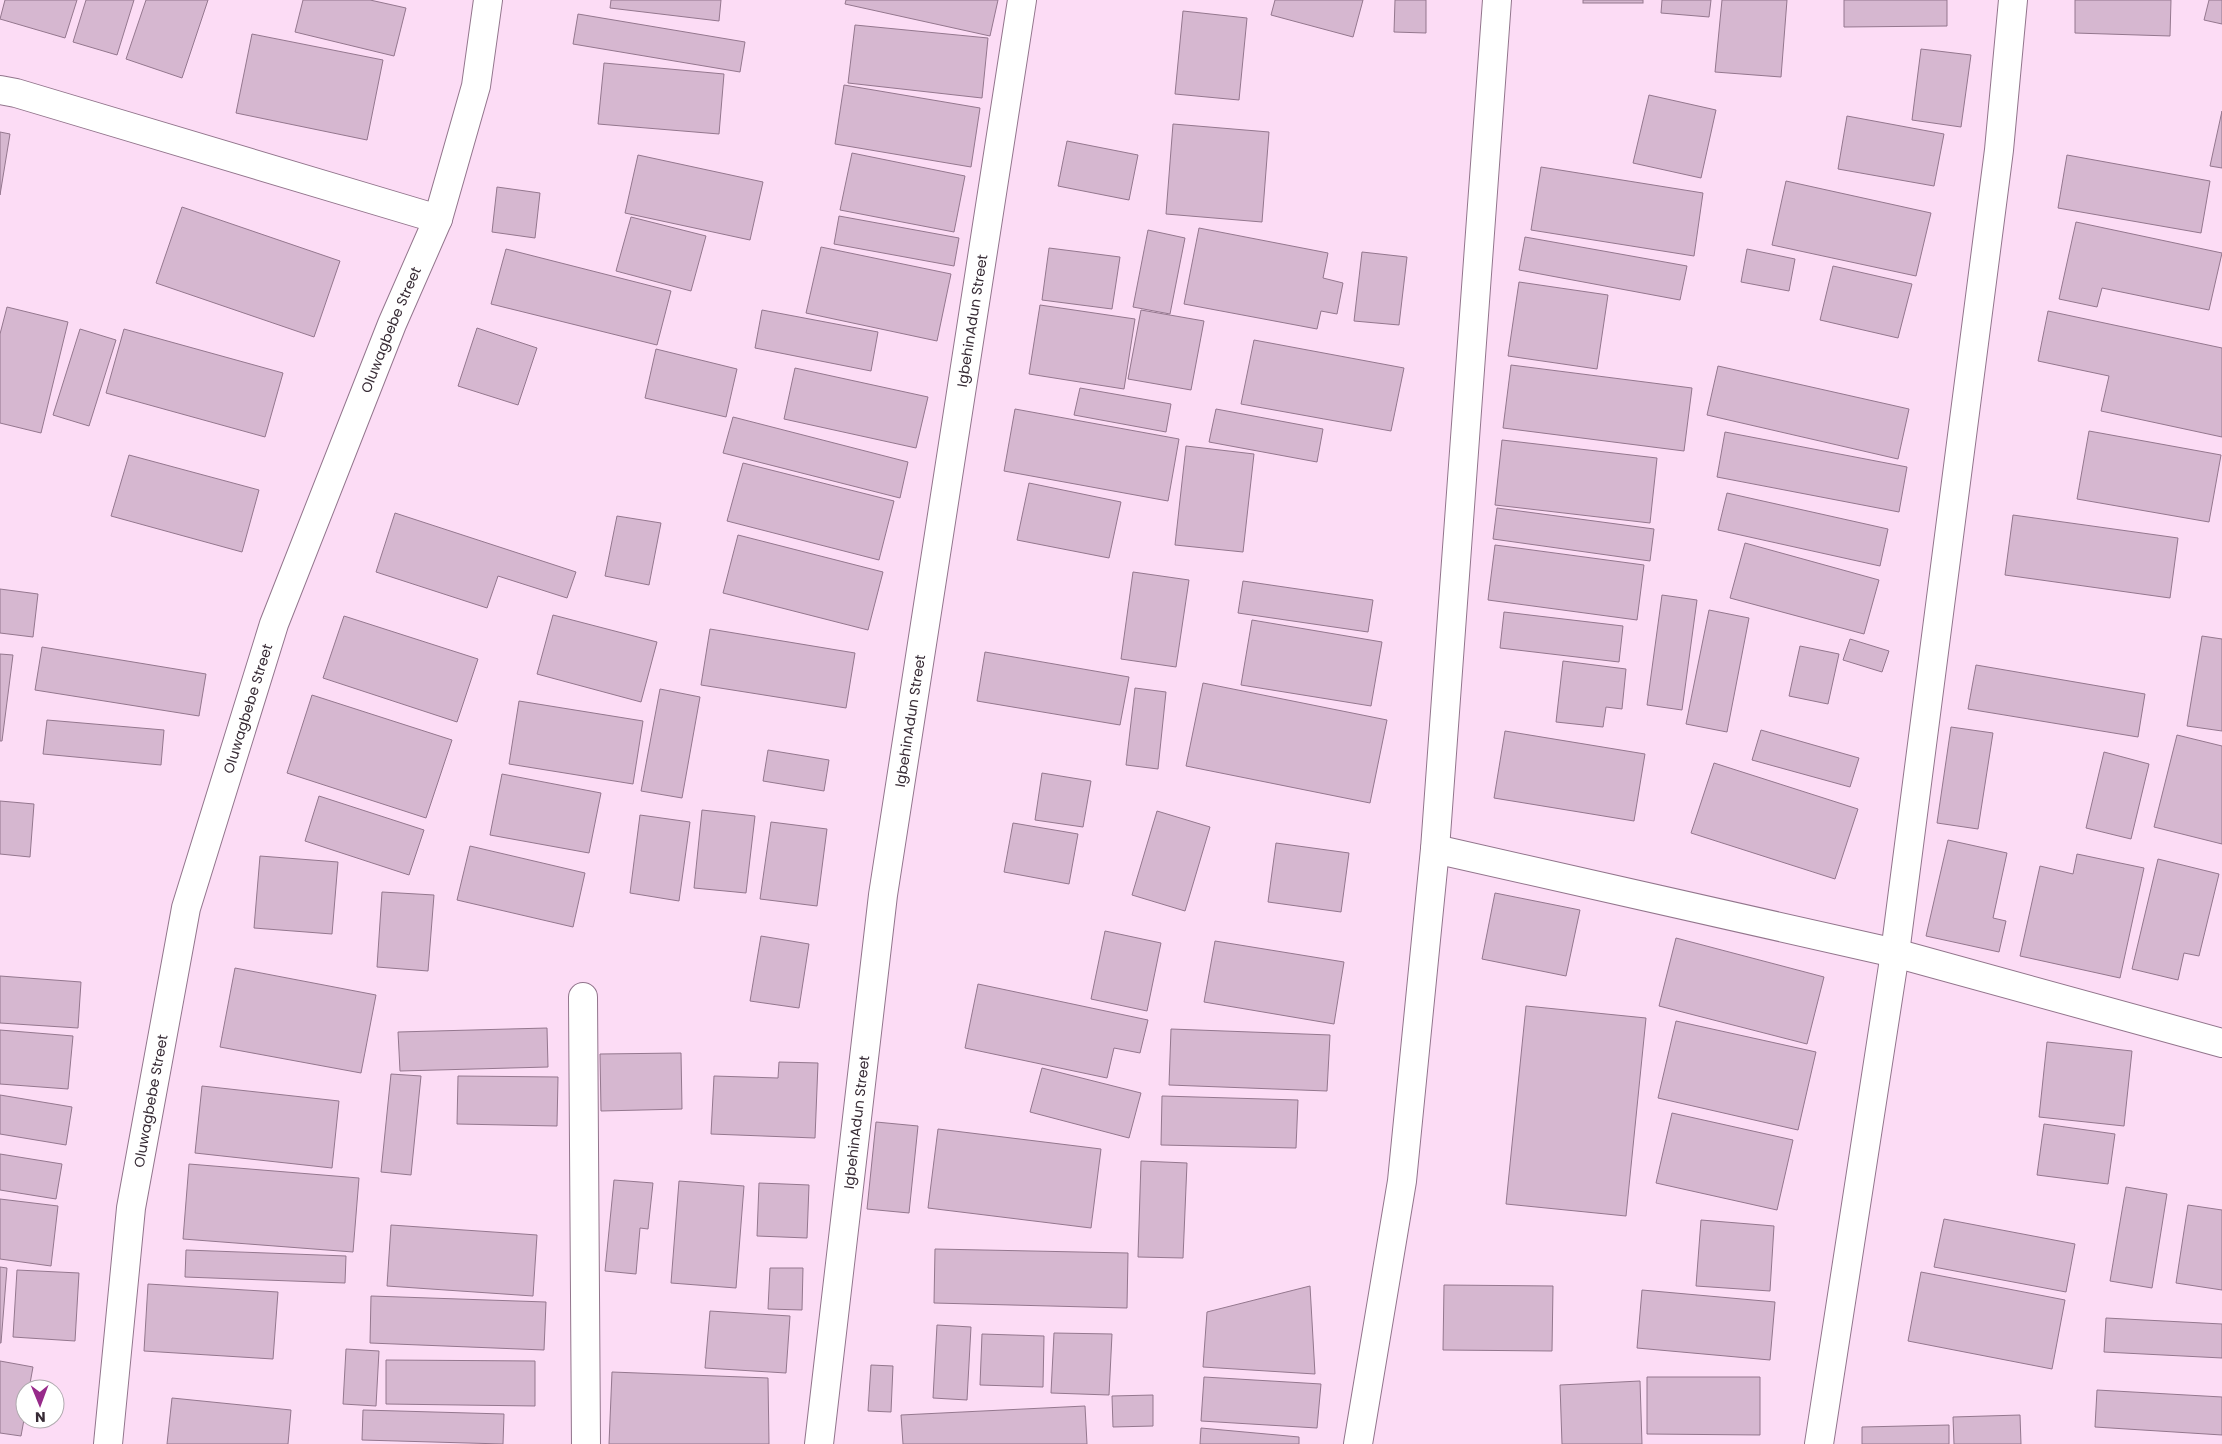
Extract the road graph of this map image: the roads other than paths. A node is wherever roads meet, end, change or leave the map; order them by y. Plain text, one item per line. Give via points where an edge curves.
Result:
1 (488, 0) edge
2 (1022, 0) edge
3 (1497, 0) edge
4 (2014, 0) edge
5 (0, 90) edge
6 (438, 218) junction
7 (1435, 849) junction
8 (1895, 953) junction
9 (583, 997) dead end
10 (2222, 1043) edge
11 (108, 1444) edge
12 (586, 1444) edge
13 (819, 1444) edge
14 (1358, 1444) edge
15 (1818, 1444) edge

1 - 6 street, Oluwagbebe Street via 476,86
2 - 13 street, IgbehinAdun Street via 883,895
3 - 7 street
4 - 8 street via 1999,150
5 - 6 street via 16,92
6 - 11 street, Oluwagbebe Street via 392,324 274,624 186,908 130,1208
7 - 8 street
7 - 14 street via 1402,1181
8 - 10 street
8 - 15 street
9 - 12 street

